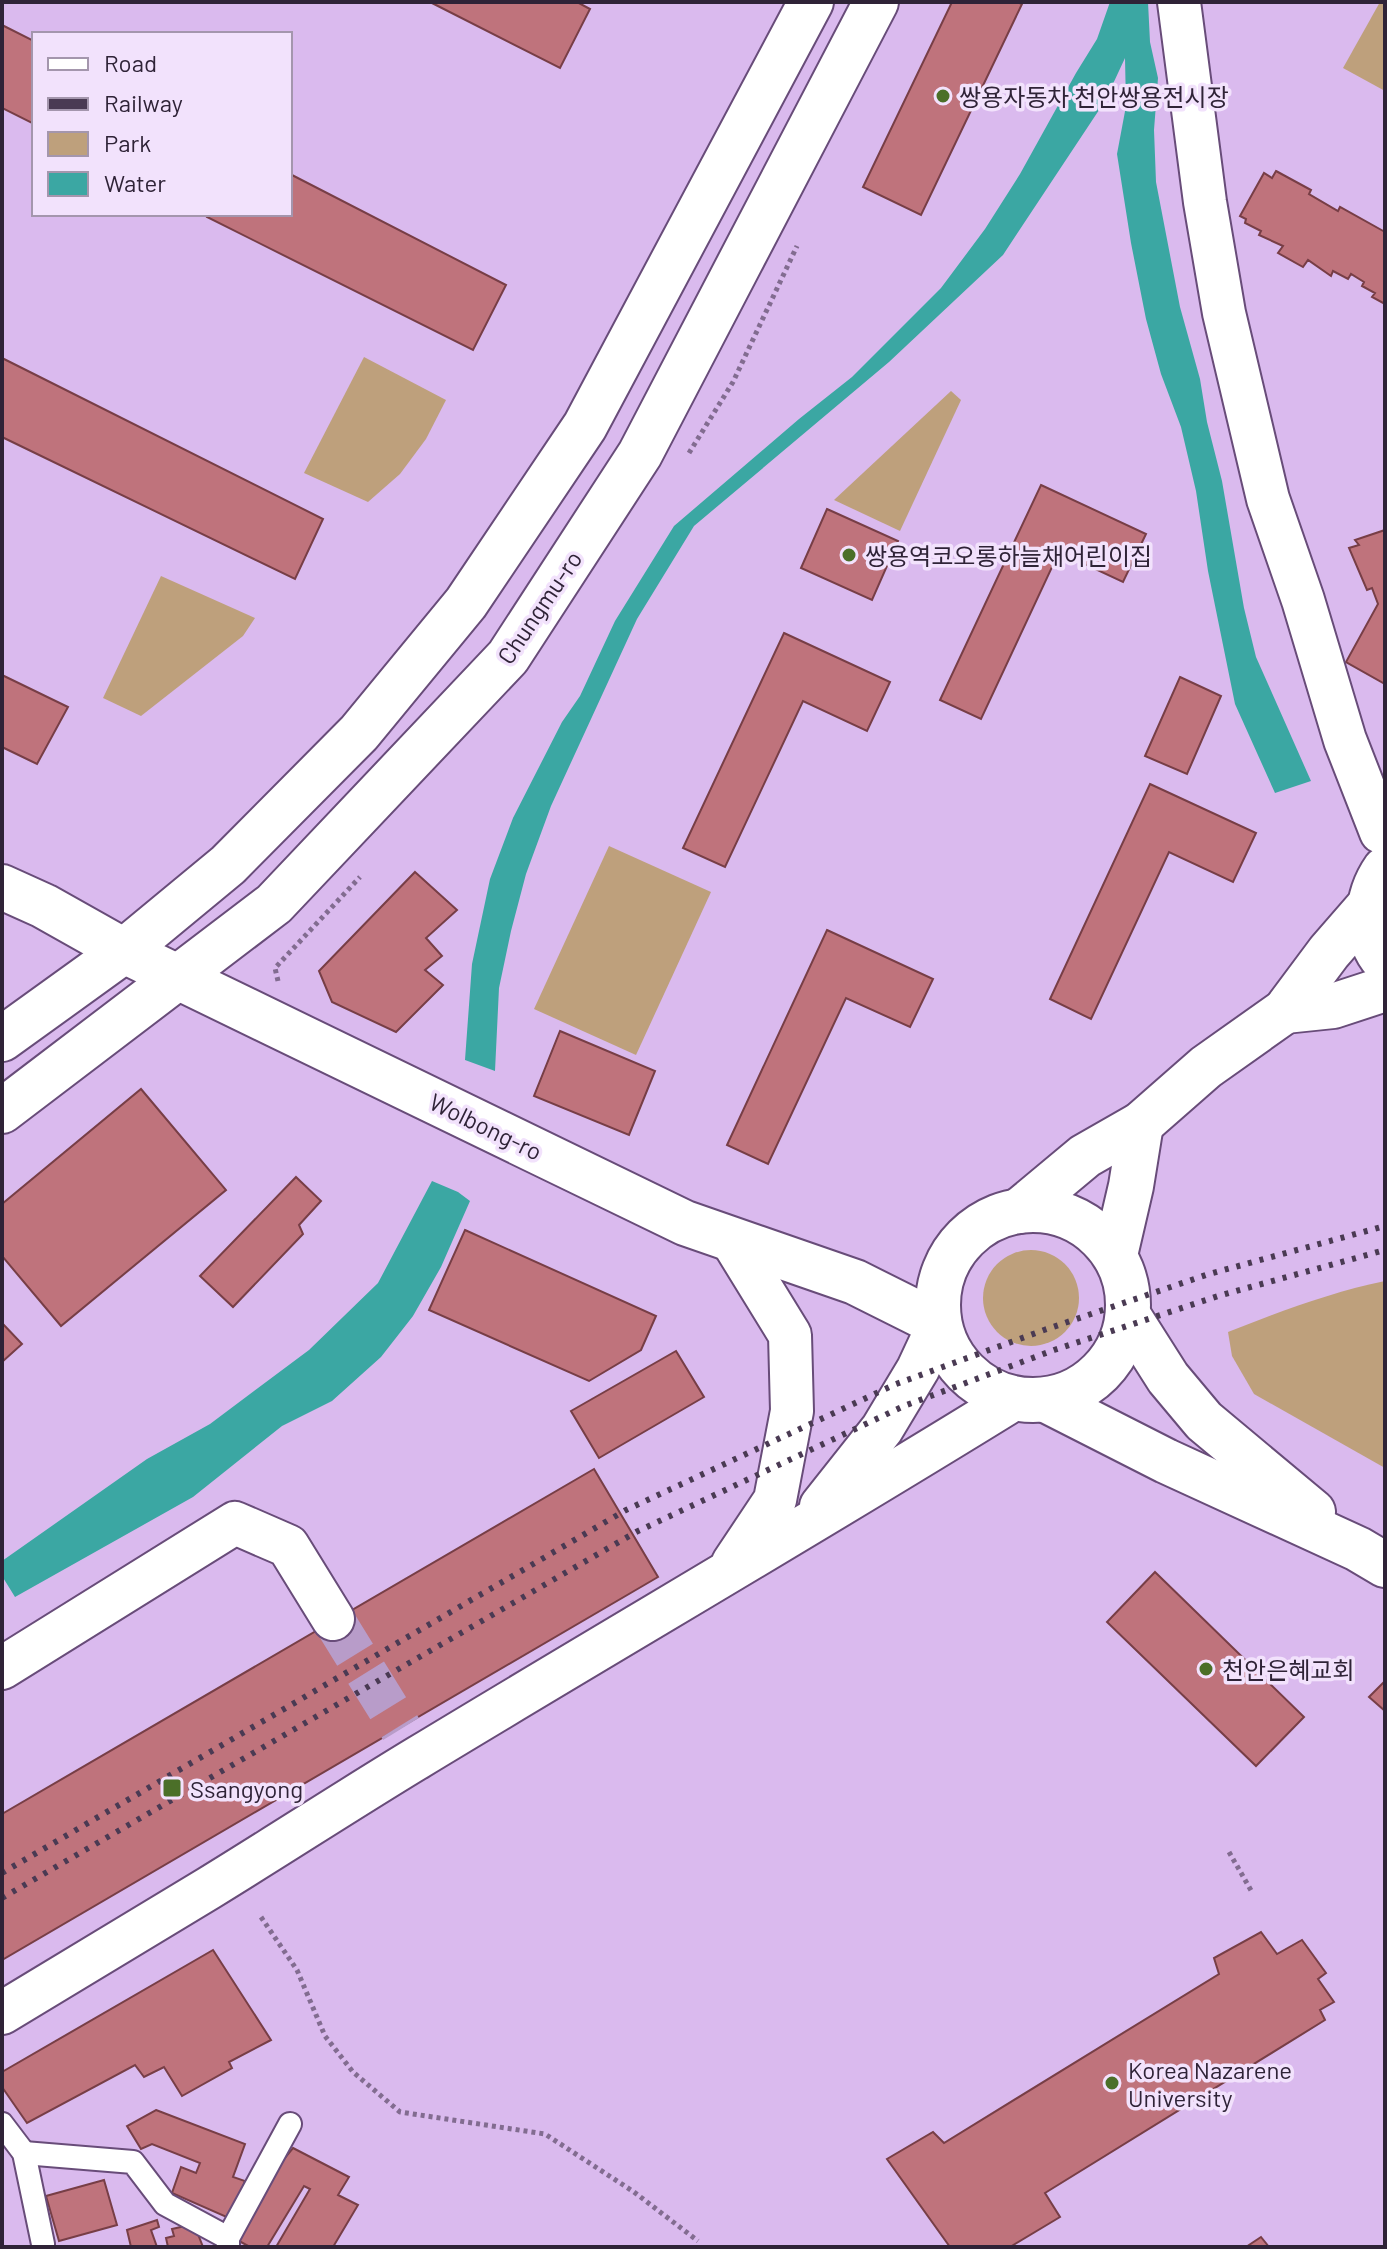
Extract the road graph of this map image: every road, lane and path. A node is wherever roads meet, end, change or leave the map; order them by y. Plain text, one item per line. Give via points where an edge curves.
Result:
1 (1179, 2) edge
2 (809, 3) edge
3 (869, 15) edge
4 (800, 241) dead end
5 (683, 463) dead end
6 (1379, 864) edge
7 (360, 876) dead end
8 (2, 887) edge
9 (124, 951) junction
10 (1385, 962) edge
11 (177, 976) junction
12 (279, 986) dead end
13 (1385, 989) edge
14 (1285, 1011) junction
15 (2, 1039) edge
16 (2, 1111) edge
17 (1141, 1124) junction
18 (1019, 1211) junction
19 (731, 1239) junction
20 (1115, 1255) junction
21 (949, 1259) junction
22 (855, 1282) junction
23 (1128, 1315) junction
24 (939, 1324) junction
25 (1030, 1399) junction
26 (808, 1523) junction
27 (1372, 1557) edge
28 (725, 1575) junction
29 (333, 1619) tunnel mouth
30 (5, 1661) edge
31 (1229, 1852) dead end
32 (1252, 1892) dead end
33 (261, 1917) dead end
34 (2, 2013) edge
35 (2, 2124) edge
36 (290, 2124) dead end
37 (24, 2153) junction
38 (698, 2241) dead end
39 (228, 2242) edge
40 (43, 2244) dead end

1 - 6 street via 1224,313 1268,499 1303,600
2 - 3 street
2 - 9 street via 585,426 466,603 359,733 228,865
3 - 11 street, Chungmu-ro via 640,454 508,657 274,904
4 - 5 path via 733,382
6 - 10 street via 1370,931
6 - 14 street via 1329,952
7 - 12 path via 275,968
8 - 9 street
9 - 11 street, Wolbong-ro
9 - 15 street
11 - 16 street, Chungmu-ro
11 - 19 street, Wolbong-ro via 685,1223
13 - 14 street via 1333,1006
14 - 17 street via 1206,1067
17 - 18 street via 1085,1156
17 - 20 street
18 - 20 street via 1036,1208 1067,1215 1094,1231
18 - 21 street via 976,1226
19 - 22 street, Wolbong-ro
19 - 28 street via 790,1335 792,1411 775,1500
20 - 23 street via 1127,1284
21 - 22 street
21 - 24 street via 940,1277
22 - 24 street, Wolbong-ro
23 - 25 street via 1120,1345 1102,1372 1076,1391
23 - 27 street via 1168,1378 1204,1421
24 - 25 street via 959,1367 984,1387
24 - 26 street via 882,1429
25 - 26 street
25 - 27 street
26 - 28 street
28 - 34 street via 409,1743 206,1890
29 - 30 street via 288,1546 235,1523
31 - 32 path
33 - 38 path via 297,1970 325,2036 353,2072 400,2112 545,2134
35 - 37 lane
36 - 39 lane
37 - 39 lane via 133,2162 165,2204
37 - 40 lane

